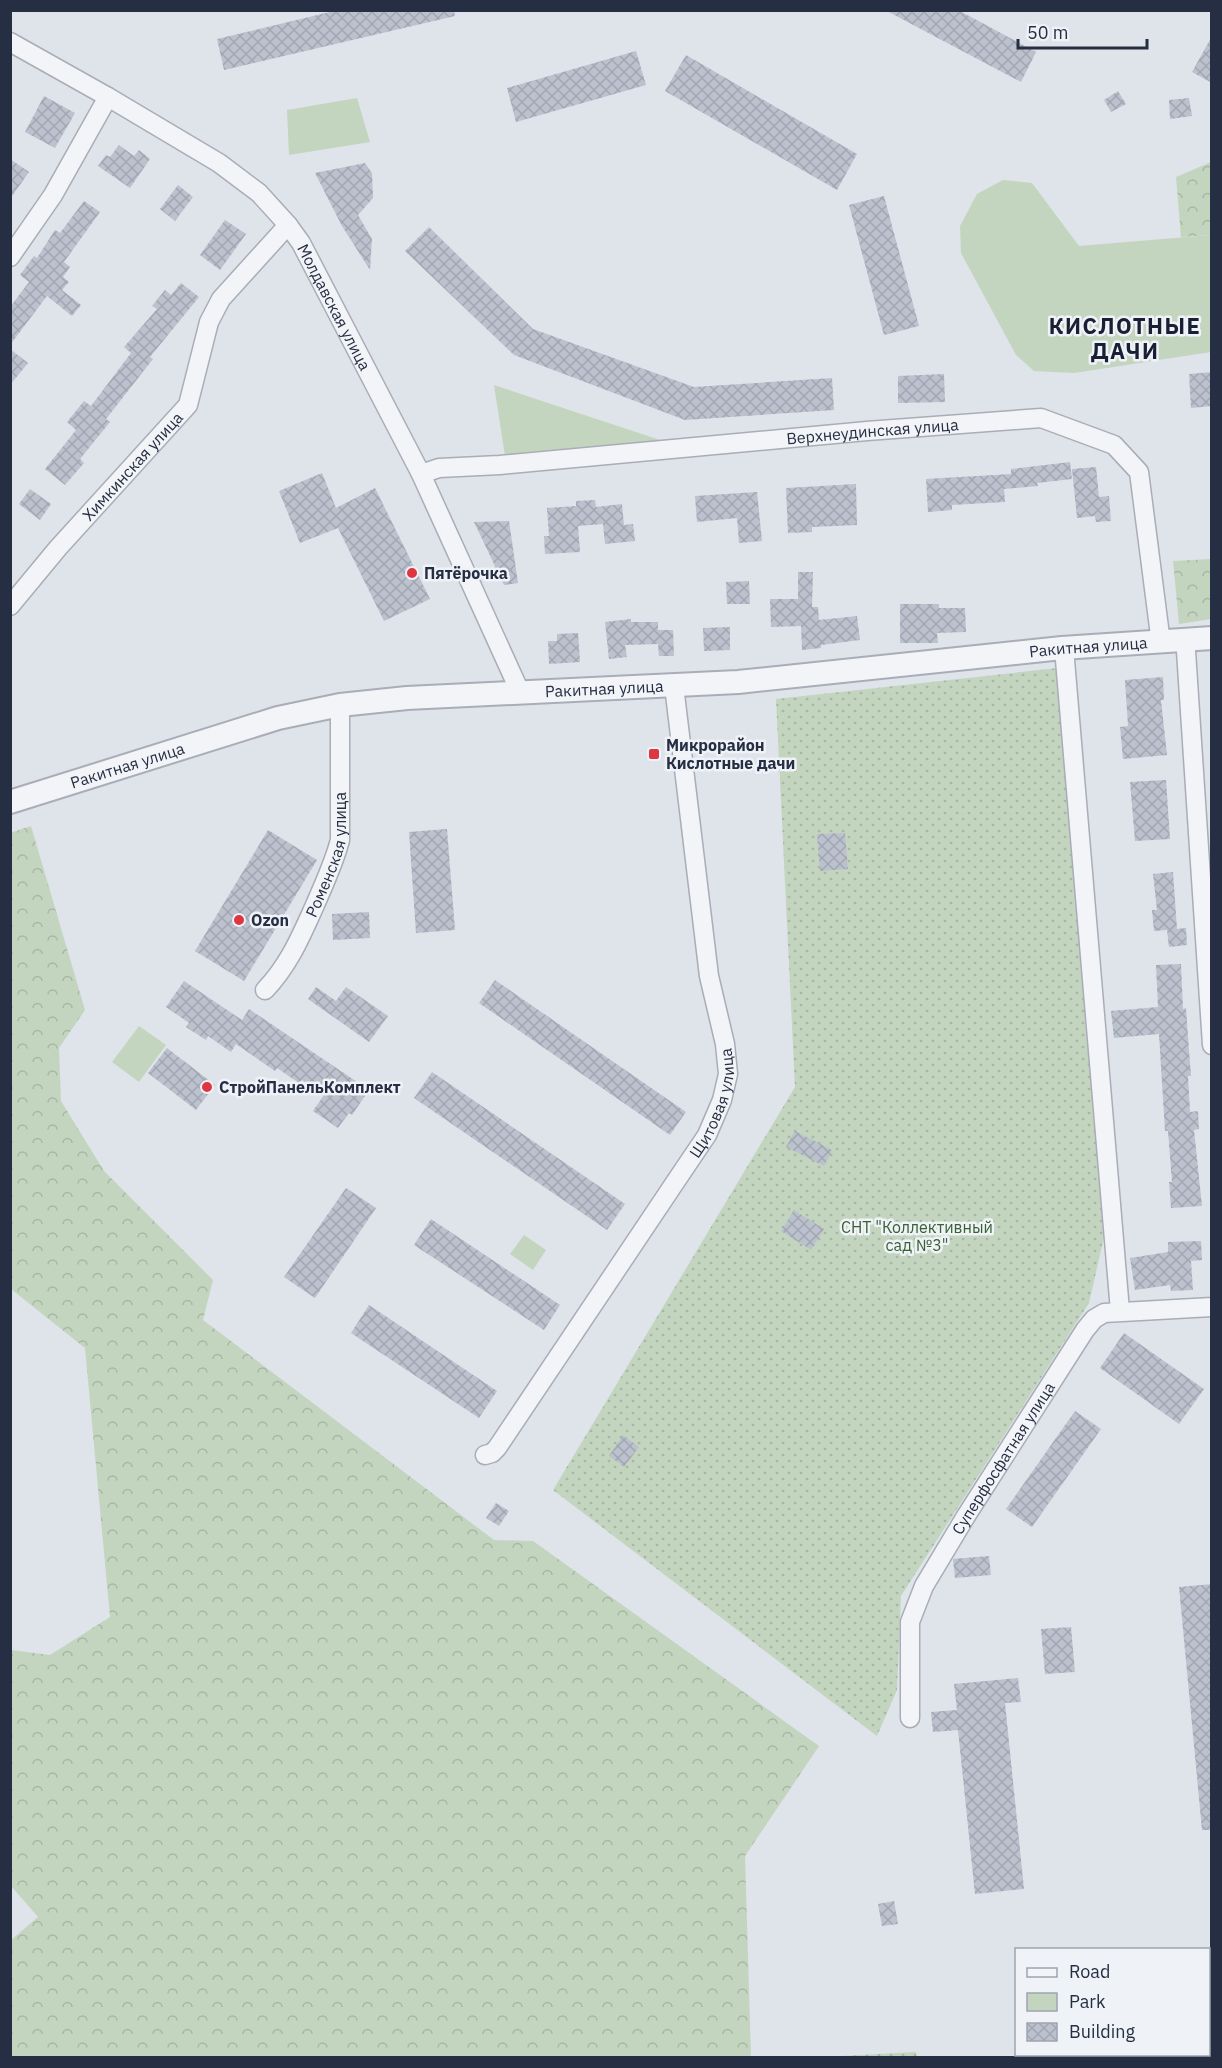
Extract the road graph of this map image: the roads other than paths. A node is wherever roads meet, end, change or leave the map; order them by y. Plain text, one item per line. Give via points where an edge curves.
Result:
1 (10, 42) edge
2 (108, 97) junction
3 (288, 225) junction
4 (10, 257) edge
5 (421, 474) junction
6 (10, 606) edge
7 (1212, 638) edge
8 (1172, 642) junction
9 (1062, 648) junction
10 (675, 686) junction
11 (521, 694) junction
12 (340, 705) junction
13 (10, 802) edge
14 (265, 990) dead end
15 (1212, 1045) edge
16 (1212, 1307) edge
17 (1120, 1311) junction
18 (485, 1455) dead end
19 (910, 1718) dead end

1 - 2 street, Молдавская улица
2 - 3 street, Молдавская улица via 219,163 259,193
2 - 4 street via 53,195
3 - 5 street, Молдавская улица
3 - 6 street, Химкинская улица via 221,299 209,322 188,405
5 - 8 street, Верхнеудинская улица via 439,468 1041,418 1114,445 1139,472
5 - 11 street, Молдавская улица
7 - 8 street, Ракитная улица
8 - 9 street, Ракитная улица
8 - 15 street, Верхнеудинская улица via 1186,651
9 - 10 street, Ракитная улица
9 - 17 street
10 - 11 street, Ракитная улица
10 - 18 street, Щитовая улица via 709,976 725,1044 728,1074 722,1100 707,1135 497,1448
11 - 12 street, Ракитная улица
12 - 13 street, Ракитная улица via 278,718
12 - 14 street, Роменская улица via 340,840 291,957
16 - 17 street, Суперфосфатная улица
17 - 19 street, Суперфосфатная улица via 1104,1313 1086,1330 924,1586 910,1622

